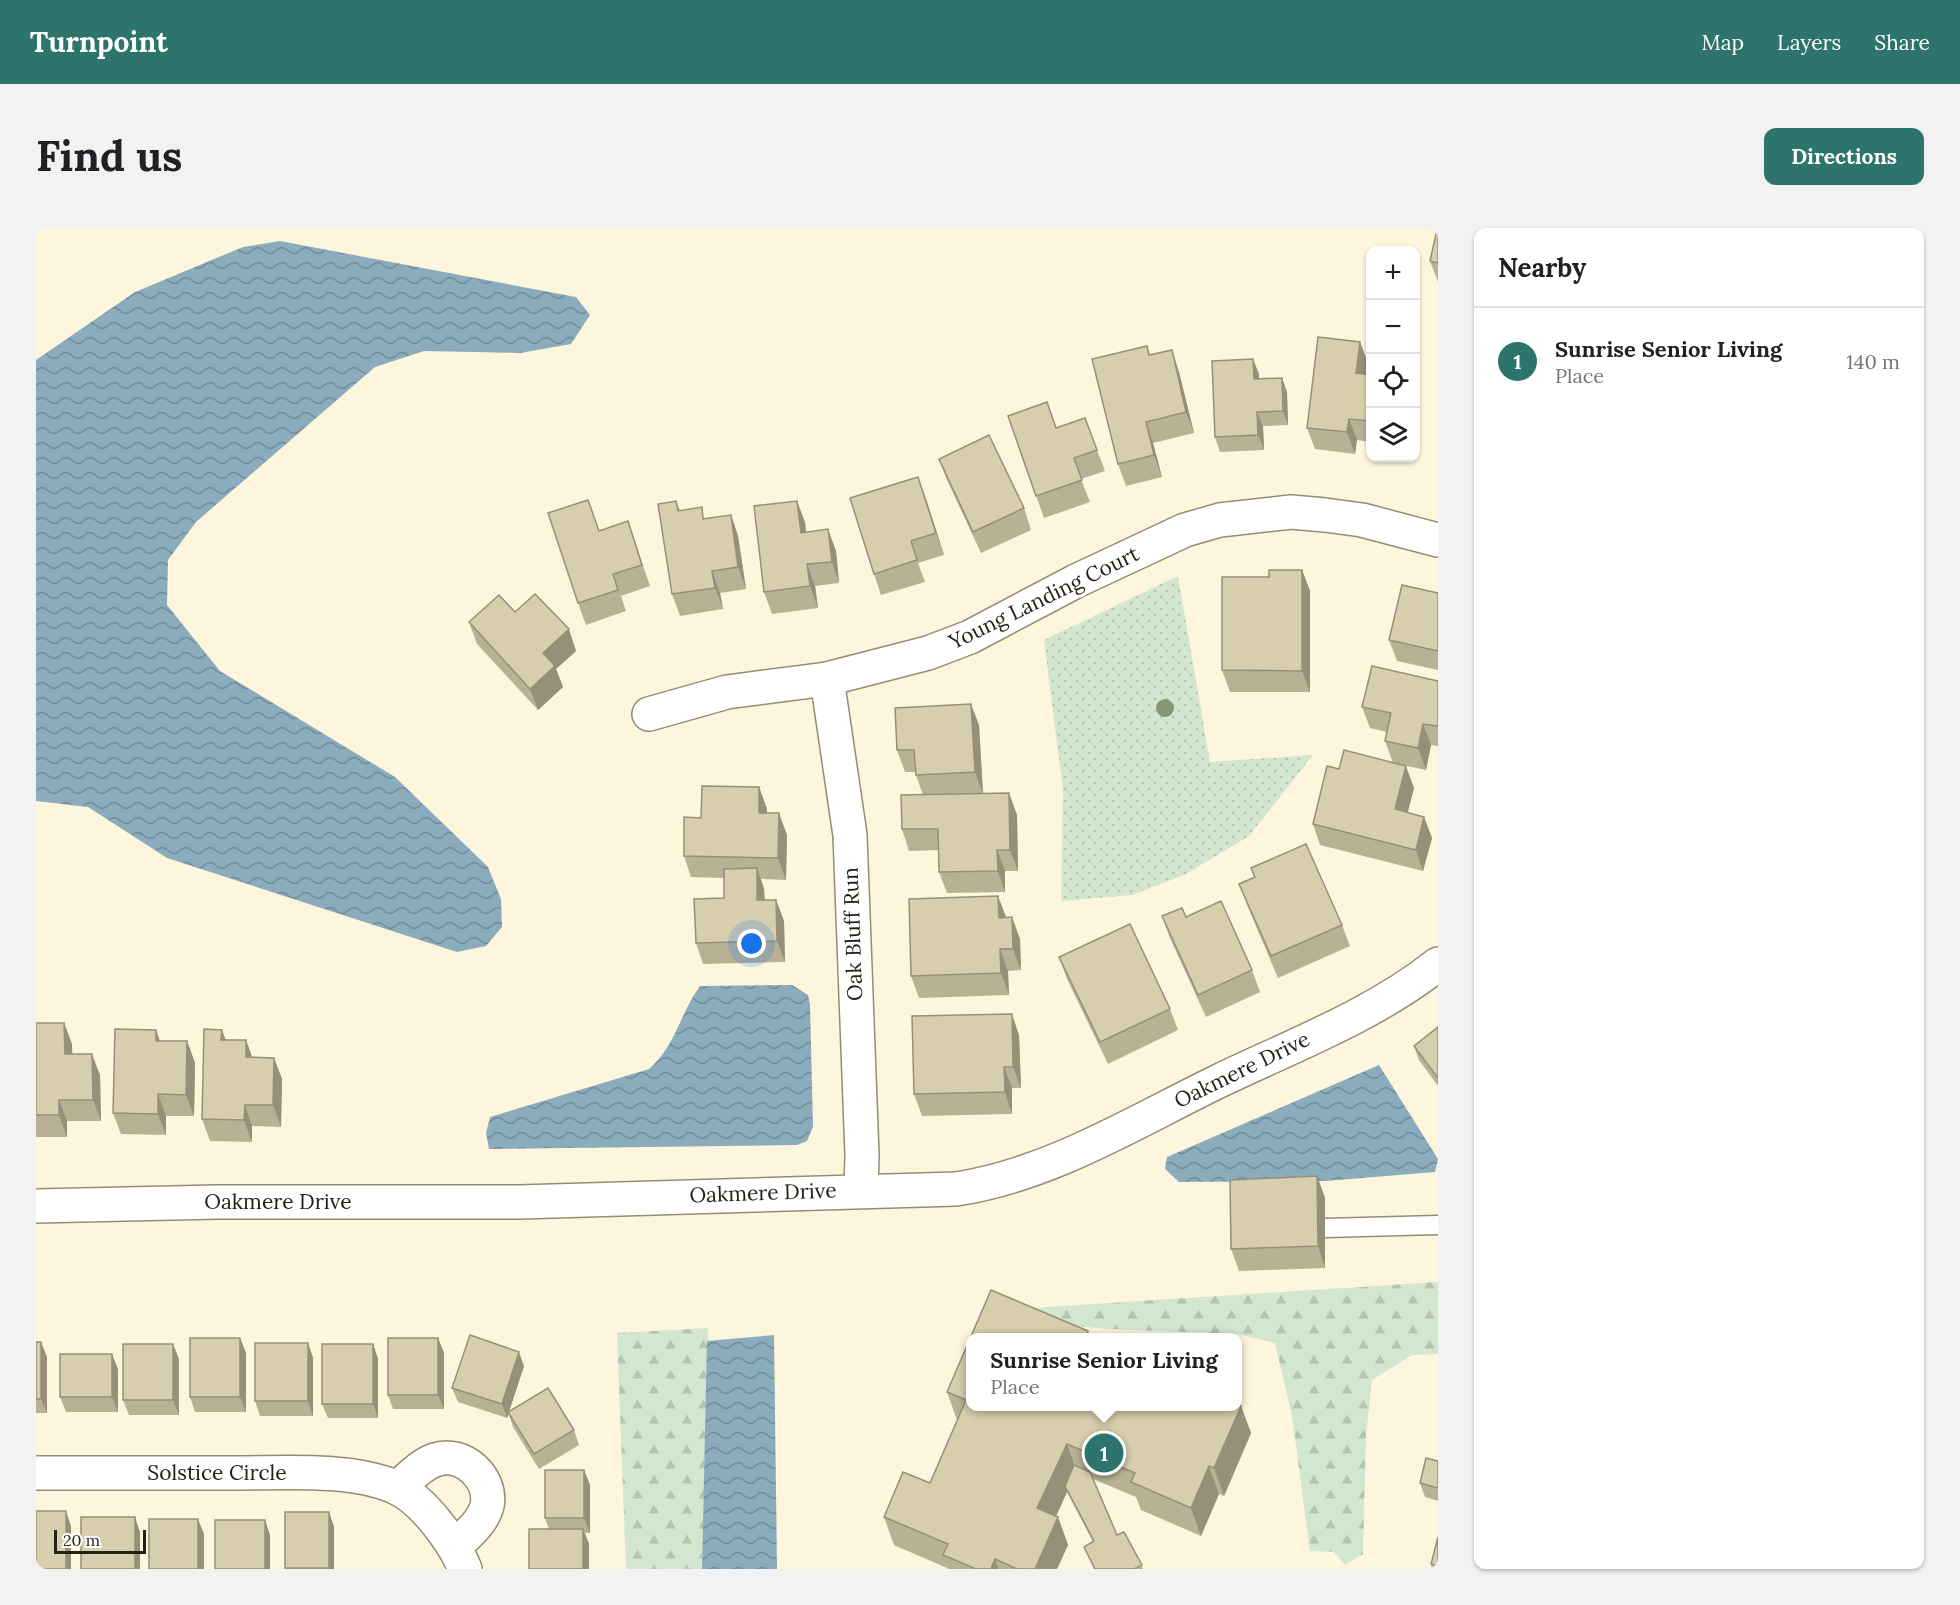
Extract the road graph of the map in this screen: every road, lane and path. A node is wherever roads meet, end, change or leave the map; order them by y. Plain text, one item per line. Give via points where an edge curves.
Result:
1 (1438, 540) edge
2 (826, 679) junction
3 (649, 714) dead end
4 (1438, 964) edge
5 (861, 1190) junction
6 (36, 1206) edge
7 (1438, 1225) edge
8 (1325, 1228) dead end
9 (36, 1473) edge
10 (398, 1488) junction
11 (460, 1557) edge

1 - 2 street, Young Landing Court via 1362,520 1325,515 1291,512 1220,520 1185,530 1076,581 970,637 928,653
2 - 3 street, Young Landing Court via 727,692
2 - 5 street, Oak Bluff Run via 850,835
4 - 5 street, Oakmere Drive via 1410,986 1359,1014 1015,1176 956,1189
5 - 6 street, Oakmere Drive via 519,1202
7 - 8 lane
9 - 10 street, Solstice Circle via 279,1473 341,1476
10 - 11 street, Solstice Circle via 428,1513
10 - 11 street, Solstice Circle via 434,1460 451,1457 475,1468 487,1487 487,1504

